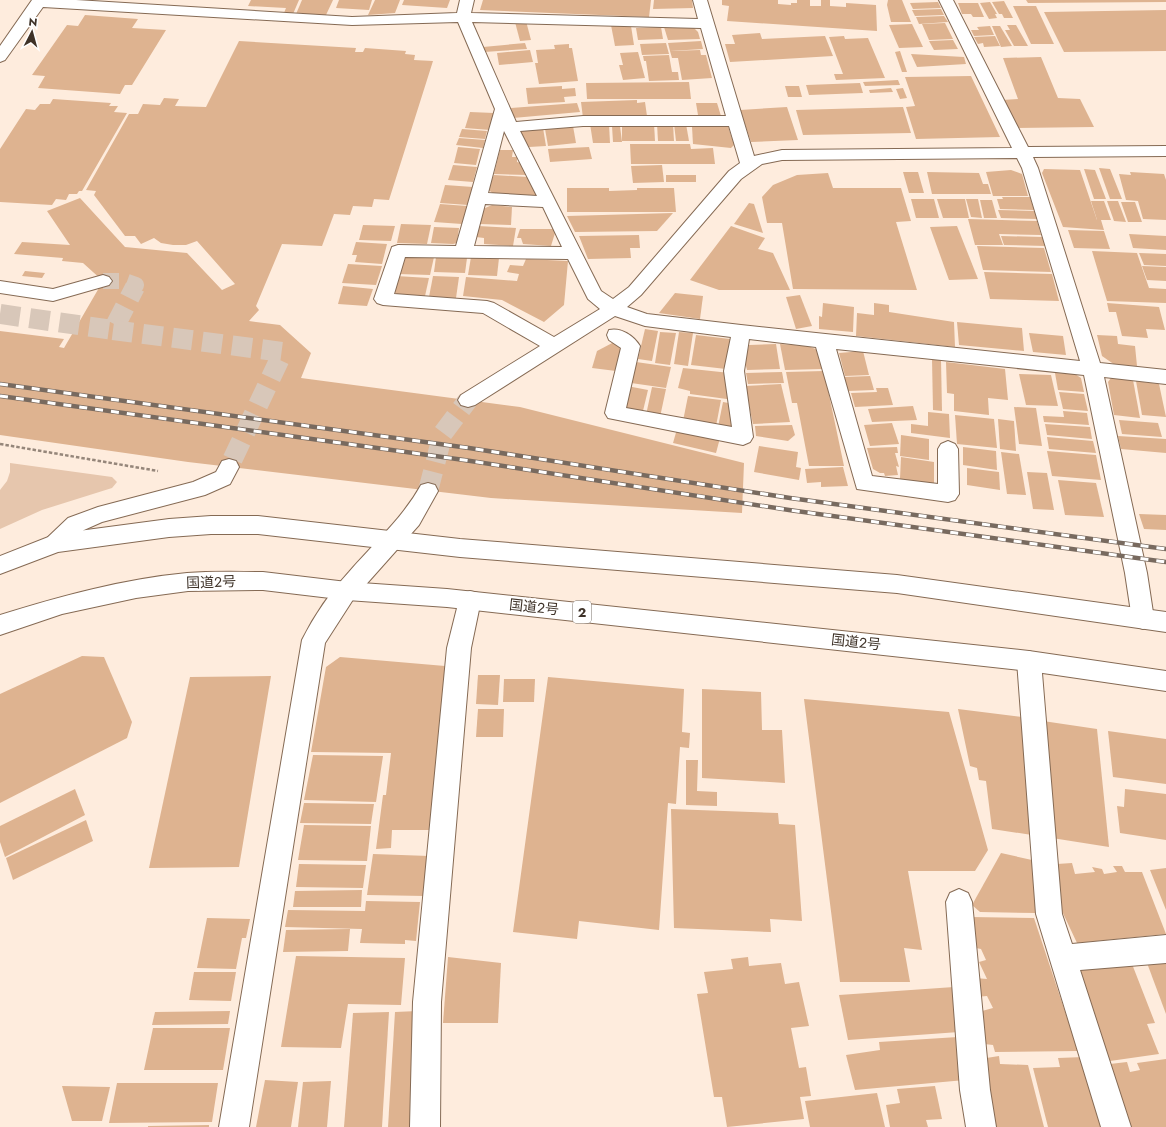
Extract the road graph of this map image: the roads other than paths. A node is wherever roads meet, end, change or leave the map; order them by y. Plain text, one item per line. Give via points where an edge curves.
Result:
1 (467, 0) edge
2 (700, 0) edge
3 (946, 0) edge
4 (39, 1) edge
5 (462, 17) junction
6 (706, 24) junction
7 (0, 56) edge
8 (502, 110) junction
9 (736, 121) junction
10 (510, 127) junction
11 (1021, 152) junction
12 (1164, 156) edge
13 (748, 163) junction
14 (478, 198) junction
15 (549, 202) junction
16 (464, 250) junction
17 (573, 252) junction
18 (103, 281) tunnel mouth
19 (0, 287) edge
20 (613, 309) junction
21 (741, 332) junction
22 (616, 335) dead end
23 (824, 341) junction
24 (553, 345) junction
25 (1092, 369) junction
26 (1166, 377) edge
27 (468, 400) tunnel mouth
28 (948, 449) dead end
29 (229, 467) tunnel mouth
30 (428, 491) tunnel mouth
31 (395, 539) junction
32 (56, 543) junction
33 (0, 565) edge
34 (347, 591) junction
35 (470, 600) junction
36 (1143, 619) junction
37 (1166, 622) edge
38 (0, 625) edge
39 (1029, 661) junction
40 (1166, 681) edge
41 (959, 902) dead end
42 (1166, 949) edge
43 (1063, 958) junction
44 (234, 1127) edge
45 (425, 1127) edge
46 (981, 1127) edge
47 (1116, 1127) edge

1 - 5 main road
2 - 6 main road
3 - 11 main road
4 - 5 main road via 352,22
4 - 7 main road
5 - 6 main road
5 - 8 main road
6 - 9 main road
8 - 10 main road
8 - 14 main road
9 - 10 main road via 583,121
9 - 13 main road
10 - 15 main road
11 - 12 main road
11 - 13 main road via 782,155
11 - 25 main road via 1030,168
13 - 20 main road via 635,291
14 - 15 main road
14 - 16 main road
15 - 17 main road
16 - 17 main road
16 - 24 main road via 398,251 384,299 487,307
17 - 20 main road via 594,295
18 - 19 main road via 53,295
20 - 21 main road via 645,320
20 - 24 main road
21 - 22 main road via 734,371 744,437 615,413 631,346
21 - 23 main road
23 - 25 main road
23 - 28 main road via 864,483 948,494
24 - 27 main road
25 - 26 main road
25 - 36 main road via 1136,573
29 - 32 main road via 223,478 198,490 98,515 76,524
30 - 31 main road via 425,499
31 - 32 main road via 258,525 211,525
31 - 34 main road
31 - 36 main road via 460,548 897,584
32 - 33 main road
34 - 35 main road, 国道2号 / 2
34 - 38 main road, 国道2号 / 2 via 263,581 182,583 94,597
34 - 44 main road via 314,640
35 - 39 main road, 国道2号 / 2
35 - 45 main road via 459,648 427,1002
36 - 37 main road
39 - 40 main road, 国道2号 / 2
39 - 43 main road via 1049,914
41 - 46 main road
42 - 43 main road
43 - 47 main road

